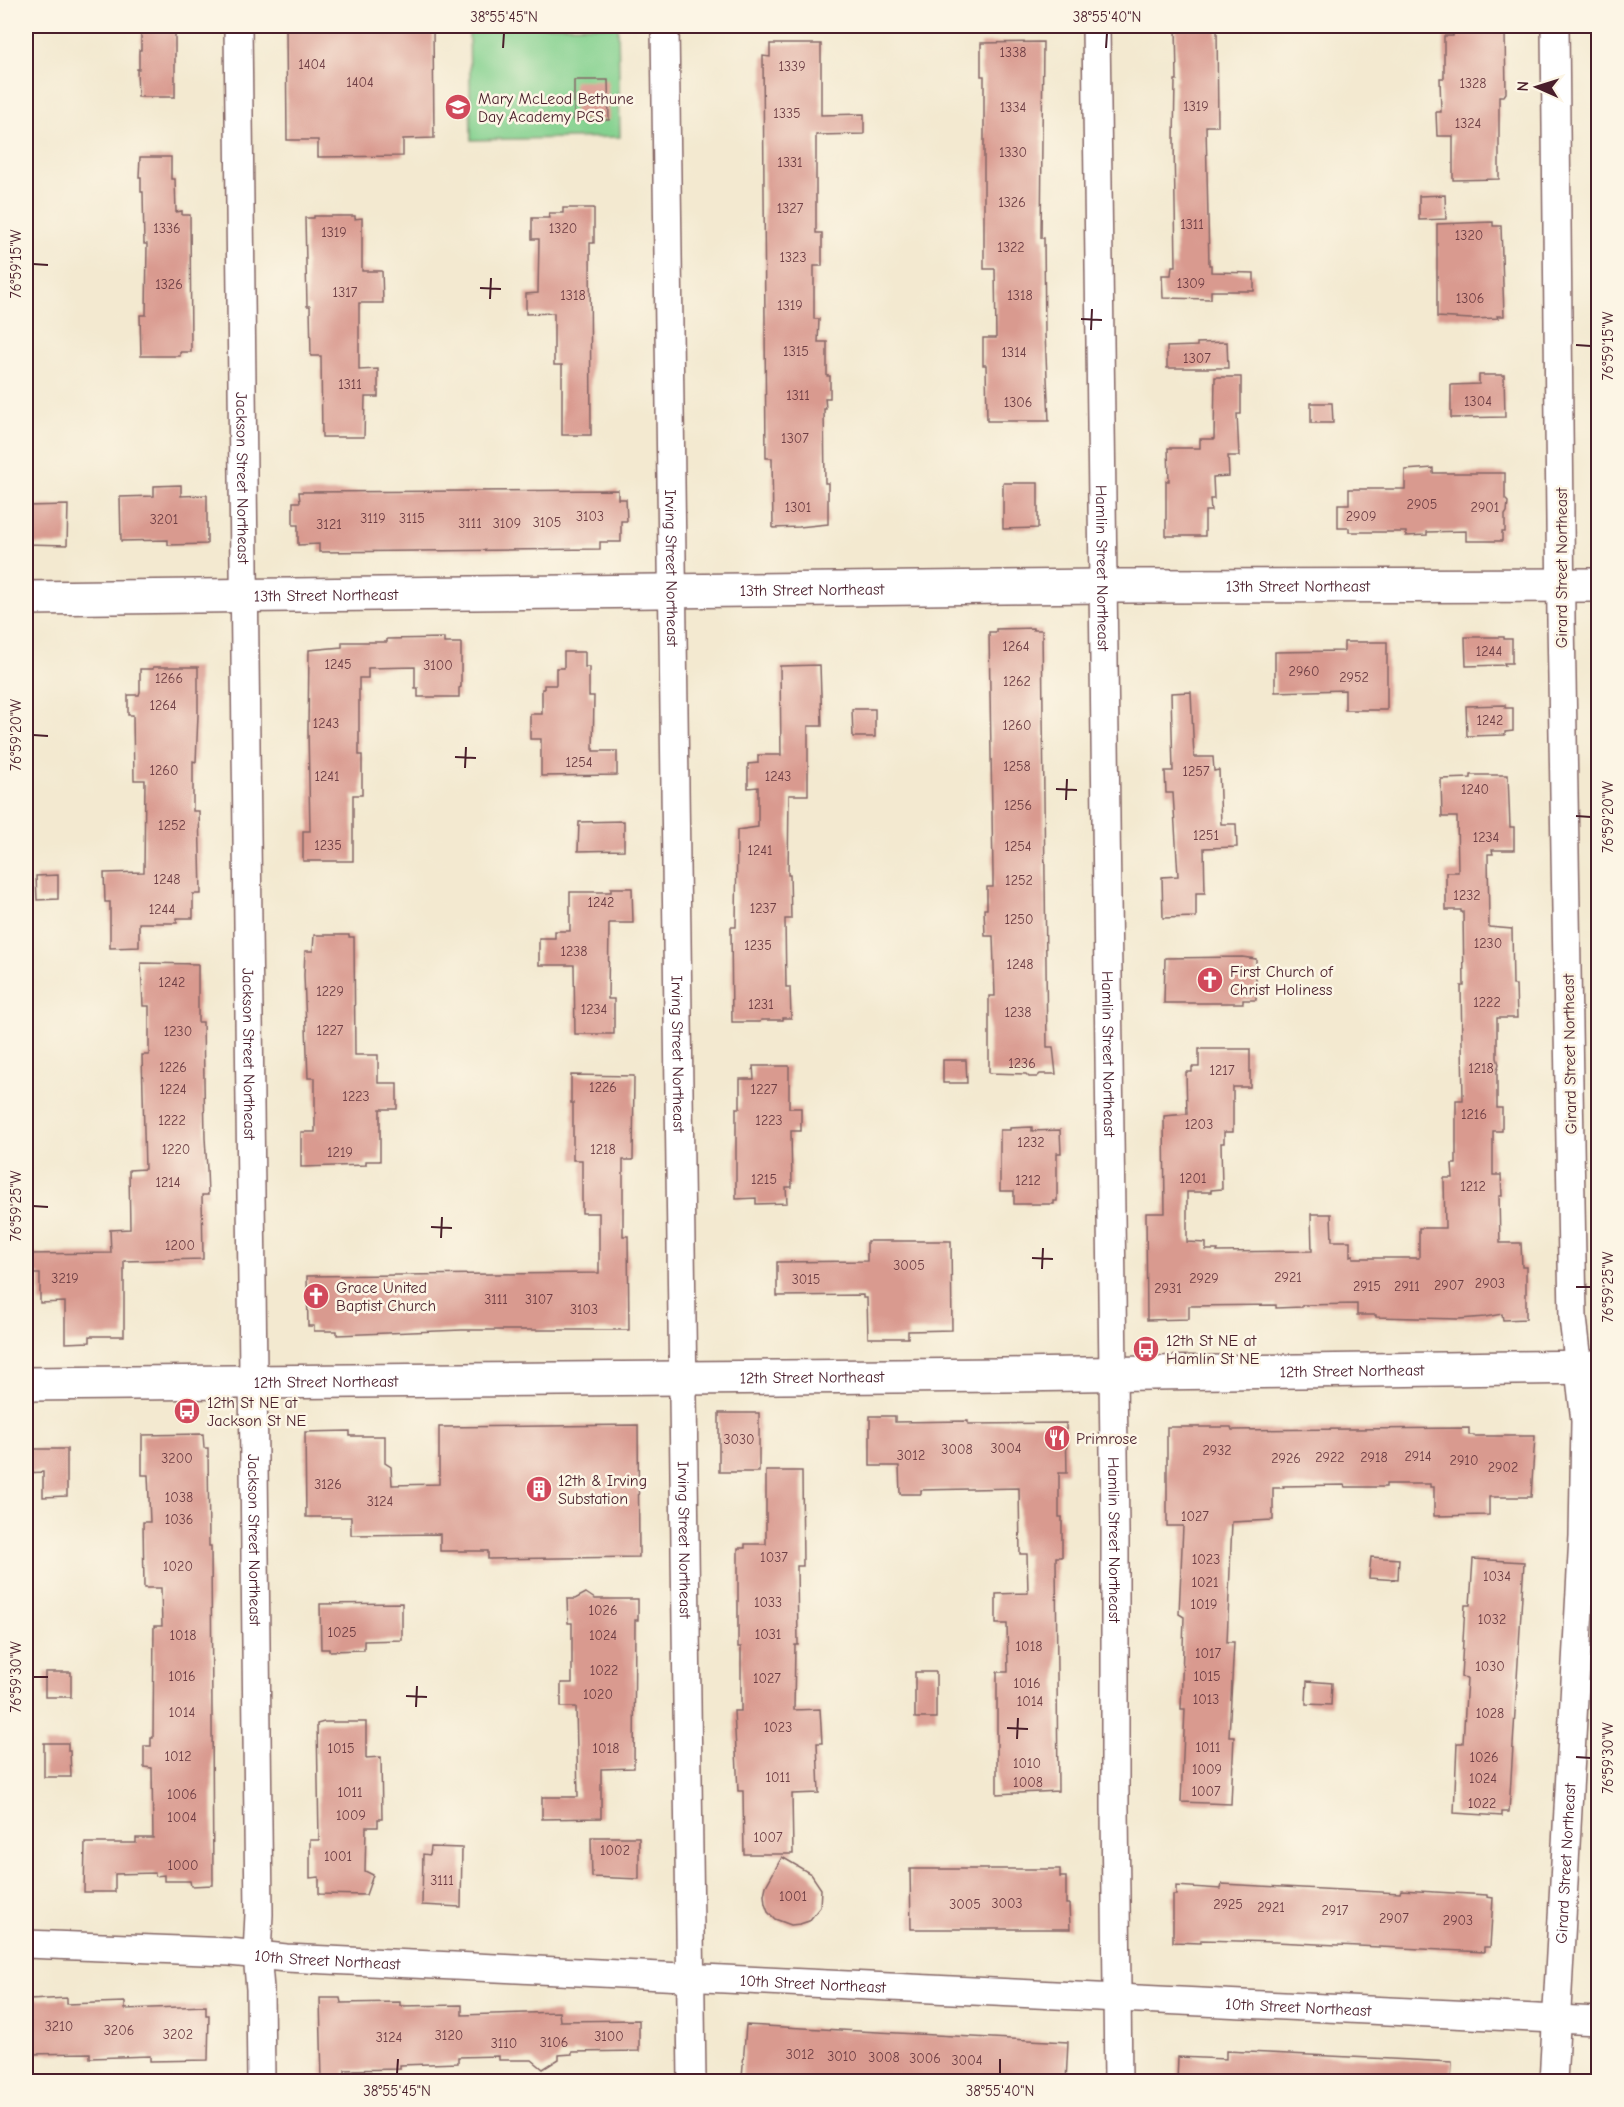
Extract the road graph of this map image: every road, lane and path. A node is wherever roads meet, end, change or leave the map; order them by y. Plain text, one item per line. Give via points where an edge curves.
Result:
1 (238, 26) edge
2 (665, 26) edge
3 (1096, 26) edge
4 (1555, 26) edge
5 (1562, 584) junction
6 (1599, 585) edge
7 (1103, 586) junction
8 (673, 592) junction
9 (244, 595) junction
10 (26, 598) edge
11 (1589, 1368) edge
12 (1112, 1373) junction
13 (681, 1377) junction
14 (253, 1382) junction
15 (26, 1384) edge
16 (26, 1944) edge
17 (257, 1954) junction
18 (690, 1977) junction
19 (1117, 1998) junction
20 (1557, 2019) junction
21 (1599, 2021) edge
22 (261, 2082) edge
23 (692, 2082) edge
24 (1118, 2082) edge
25 (1553, 2082) edge

1 - 9 street, Jackson Street Northeast
2 - 8 street, Irving Street Northeast
3 - 7 street, Hamlin Street Northeast
4 - 5 street, Girard Street Northeast
5 - 6 street, 13th Street Northeast
5 - 7 street, 13th Street Northeast
5 - 11 street, Girard Street Northeast via 1573,1318
7 - 8 street, 13th Street Northeast
7 - 12 street, Hamlin Street Northeast
8 - 9 street, 13th Street Northeast
8 - 13 street, Irving Street Northeast
9 - 10 street, 13th Street Northeast
9 - 14 street, Jackson Street Northeast
11 - 12 street, 12th Street Northeast
11 - 20 street, Girard Street Northeast
12 - 13 street, 12th Street Northeast
12 - 19 street, Hamlin Street Northeast
13 - 14 street, 12th Street Northeast
13 - 18 street, Irving Street Northeast
14 - 15 street, 12th Street Northeast
14 - 17 street, Jackson Street Northeast
16 - 17 street, 10th Street Northeast
17 - 18 street, 10th Street Northeast
17 - 22 street, Jackson Street Northeast
18 - 19 street, 10th Street Northeast
18 - 23 street, Irving Street Northeast
19 - 20 street, 10th Street Northeast
19 - 24 street, Hamlin Street Northeast
20 - 21 street, 10th Street Northeast
20 - 25 street, Girard Street Northeast

